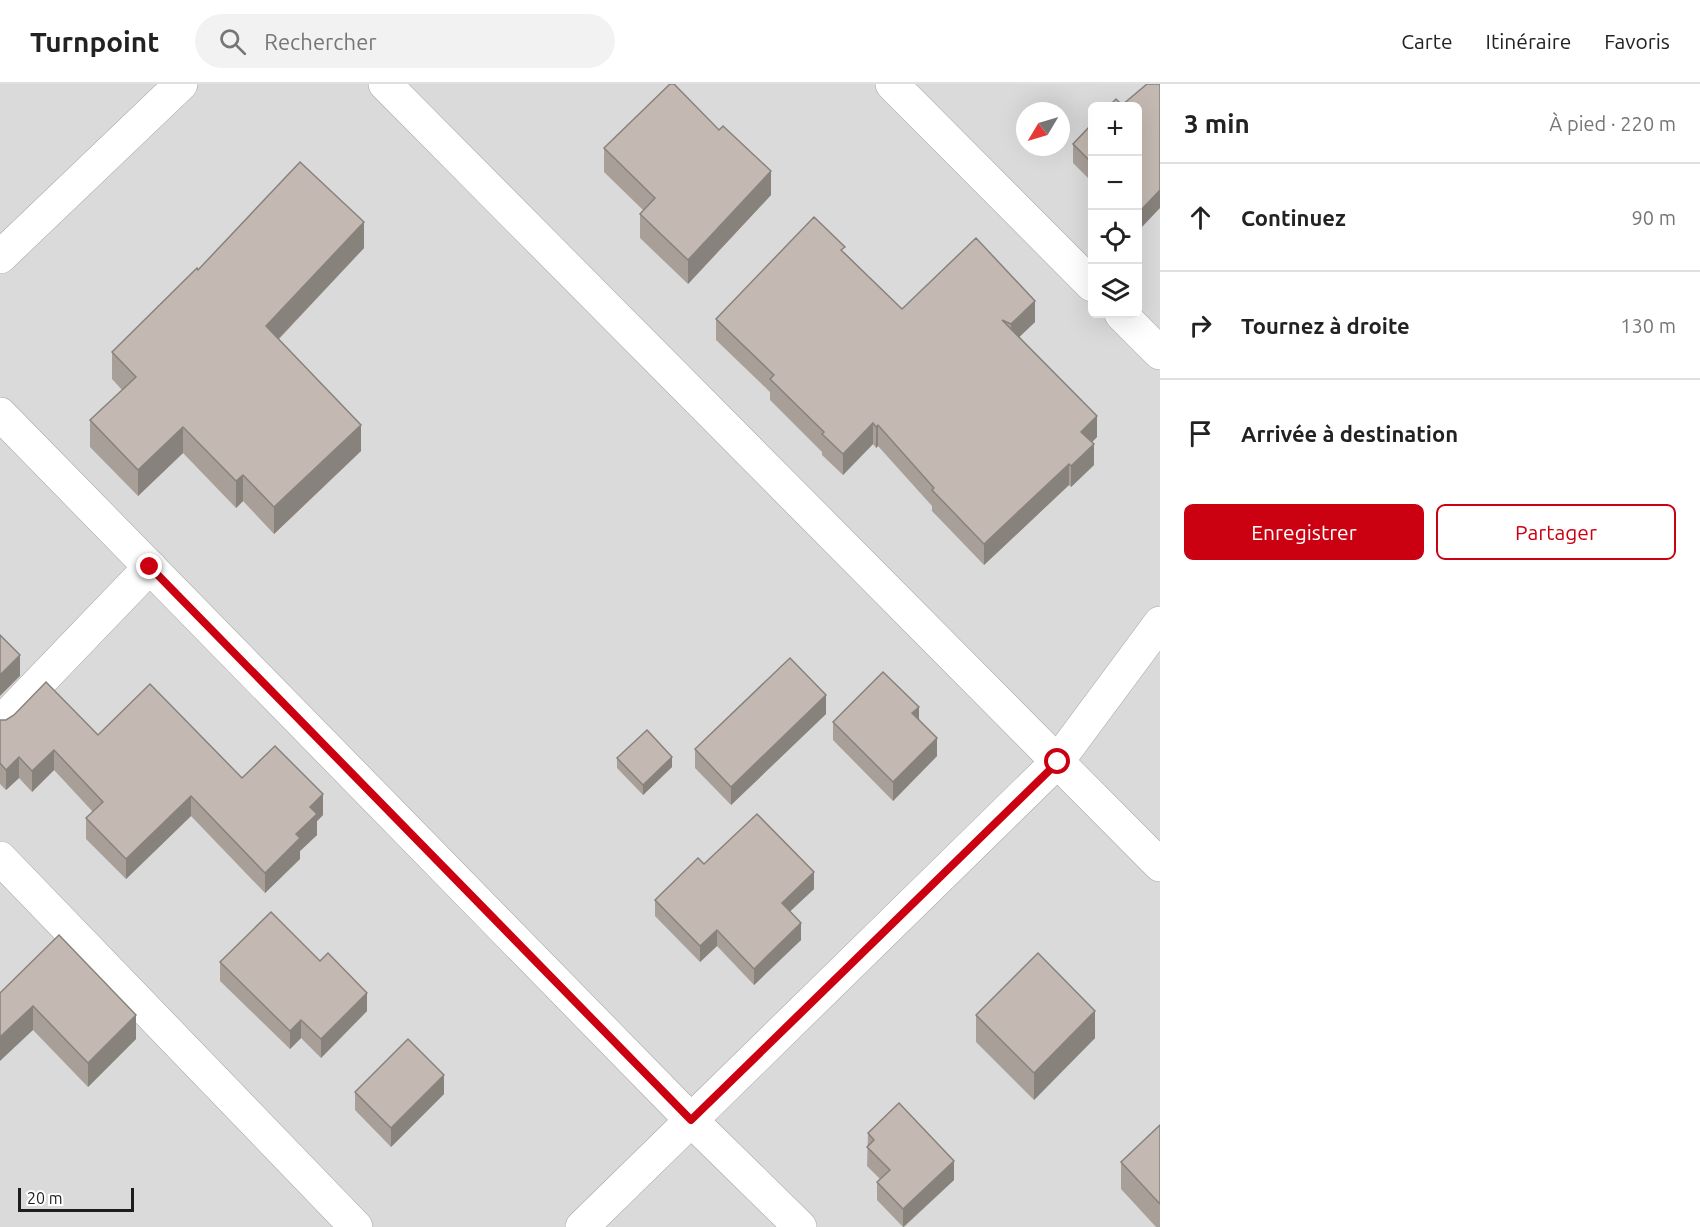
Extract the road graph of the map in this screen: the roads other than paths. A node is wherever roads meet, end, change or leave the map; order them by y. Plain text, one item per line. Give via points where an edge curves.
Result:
1 (181, 84) edge
2 (385, 84) edge
3 (892, 84) edge
4 (0, 257) edge
5 (1088, 281) edge
6 (1124, 318) edge
7 (1160, 353) edge
8 (0, 414) edge
9 (150, 567) junction
10 (1160, 623) edge
11 (0, 723) edge
12 (1058, 762) junction
13 (0, 858) edge
14 (1160, 865) edge
15 (691, 1120) junction
16 (357, 1227) edge
17 (582, 1227) edge
18 (800, 1227) edge

1 - 4 street
2 - 12 street
3 - 5 street
6 - 7 street
8 - 9 street
9 - 11 street
9 - 15 street
10 - 12 street
12 - 14 street
12 - 15 street
13 - 16 street
15 - 17 street
15 - 18 street

